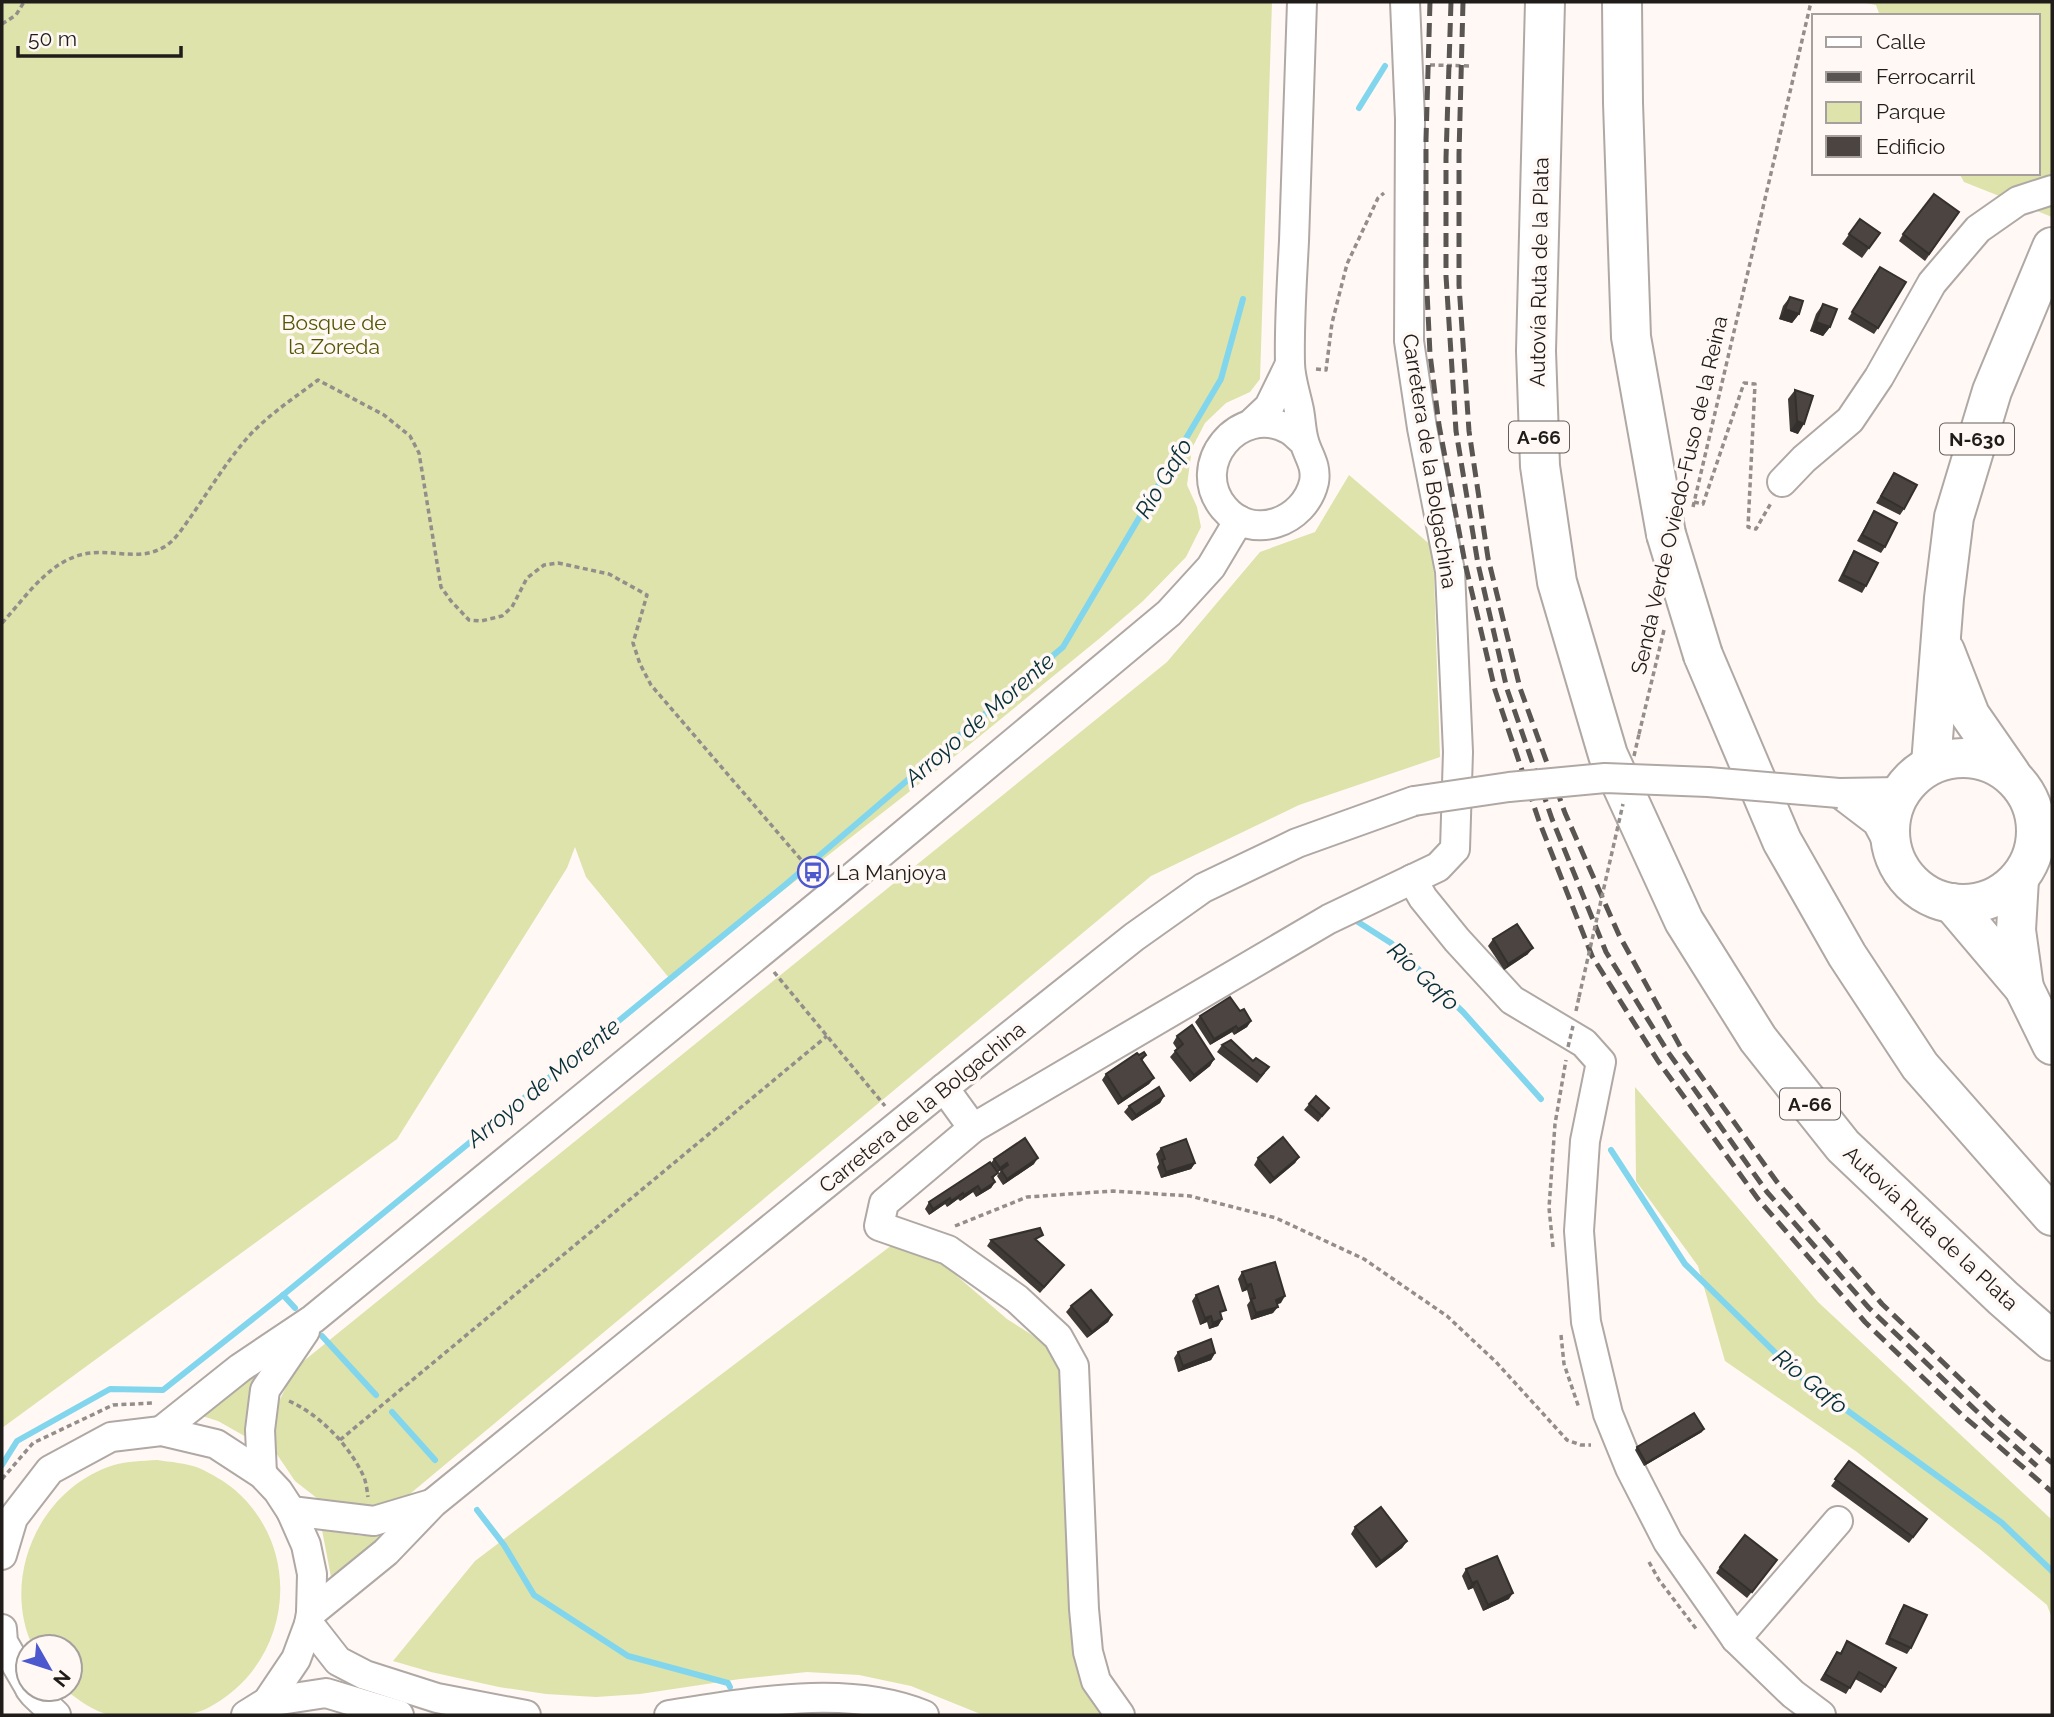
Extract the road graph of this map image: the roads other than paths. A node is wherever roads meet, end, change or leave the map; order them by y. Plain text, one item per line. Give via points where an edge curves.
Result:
1 (1302, 2) edge
2 (1405, 2) edge
3 (1545, 2) edge
4 (1622, 2) edge
5 (2052, 190) edge
6 (2052, 247) edge
7 (1289, 366) junction
8 (1251, 424) junction
9 (1304, 442) junction
10 (1783, 482) road end
11 (1239, 520) junction
12 (1942, 641) junction
13 (1931, 764) junction
14 (2011, 774) junction
15 (1900, 792) junction
16 (1839, 793) junction
17 (1892, 850) junction
18 (1412, 879) junction
19 (2019, 879) junction
20 (1952, 904) junction
21 (2024, 988) junction
22 (2052, 1045) edge
23 (944, 1088) junction
24 (973, 1128) junction
25 (2052, 1216) edge
26 (313, 1319) junction
27 (2052, 1341) edge
28 (160, 1431) junction
29 (262, 1474) junction
30 (433, 1503) junction
31 (291, 1511) junction
32 (1838, 1521) dead end
33 (2, 1555) edge
34 (310, 1619) junction
35 (2, 1639) edge
36 (1736, 1639) junction
37 (14, 1660) edge
38 (43, 1703) edge
39 (256, 1709) edge
40 (56, 1715) edge
41 (399, 1715) edge
42 (526, 1715) edge
43 (669, 1715) edge
44 (924, 1715) edge
45 (1120, 1715) edge
46 (1821, 1715) edge

1 - 7 street
2 - 18 street, Carretera de la Bolgachina via 1409,341 1450,571 1458,752 1455,849 1438,867
3 - 27 highway, Autovía Ruta de la Plata / A-66 via 1536,351 1541,466 1557,582 1608,755 1684,921 1758,1039 1843,1146
4 - 25 highway, bridge via 1631,337 1679,524 1703,655 1782,841 1847,956 1920,1066
5 - 10 street via 2018,201 1978,229 1933,283 1850,420
6 - 12 highway, N-630 via 1992,391 1954,517
7 - 8 street via 1269,407
7 - 9 street
8 - 9 street via 1270,422 1289,429
8 - 11 street via 1236,430 1217,450 1211,469 1214,492
9 - 11 street via 1314,478 1310,496 1297,513 1279,523 1258,525
11 - 26 street via 1211,567 1169,613
12 - 13 highway, N-630
12 - 14 highway, N-630 via 1970,715
13 - 14 highway via 1953,757 1989,761
13 - 15 highway
14 - 19 highway, N-630 via 2029,796 2036,816 2032,859
15 - 16 street, Carretera de la Bolgachina
15 - 17 highway, N-630 via 1891,818
16 - 17 street via 1878,822
16 - 23 street, Carretera de la Bolgachina, bridge via 1605,778 1413,800 1297,843 1203,888
17 - 20 highway, N-630 via 1903,874 1916,887
18 - 24 street, Carretera de la Bolgachina via 1329,919
18 - 36 street via 1457,940 1512,1000 1584,1043 1601,1062 1585,1141 1579,1231 1589,1335 1608,1414 1630,1468 1668,1542
19 - 20 highway, N-630 via 2001,894 1976,903
19 - 21 highway, N-630 via 2017,930
20 - 21 highway, N-630
21 - 22 highway, N-630
23 - 24 street
23 - 30 street, Carretera de la Bolgachina
24 - 45 street, Carretera de la Bolgachina via 884,1203 879,1226 948,1250 1017,1299 1058,1337 1074,1366 1088,1652 1096,1681
26 - 28 street via 240,1368
26 - 29 street via 265,1390 260,1430
28 - 29 street via 216,1444
28 - 33 street via 111,1437 50,1470 13,1517
29 - 31 street
30 - 31 street, Carretera de la Bolgachina via 374,1521
30 - 34 street, Carretera de la Bolgachina
31 - 34 street via 312,1574
32 - 36 street
34 - 39 street via 296,1659
34 - 42 street via 338,1661 365,1675 437,1698
35 - 37 street
36 - 46 street
38 - 40 street
39 - 41 street via 326,1693
43 - 44 street via 823,1696 903,1706

